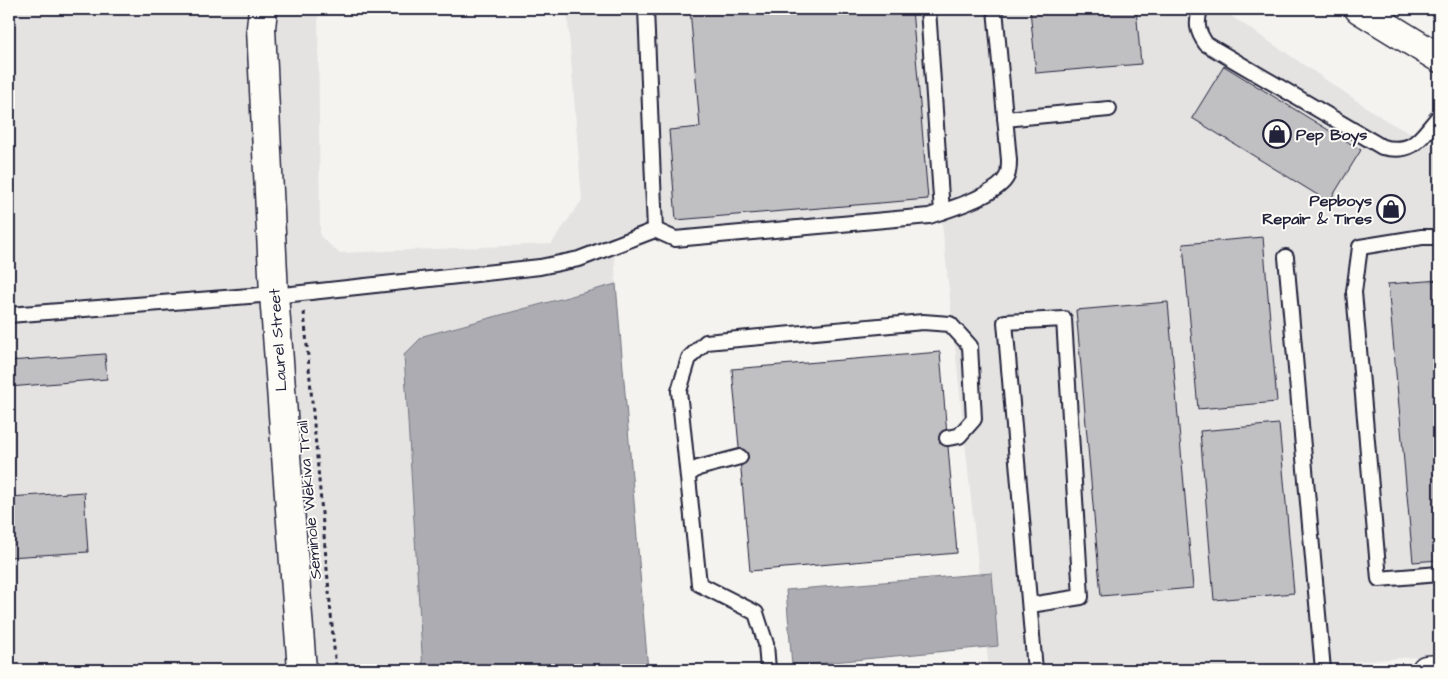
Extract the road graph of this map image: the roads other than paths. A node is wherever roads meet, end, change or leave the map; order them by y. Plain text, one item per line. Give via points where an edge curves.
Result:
1 (263, 9) edge
2 (646, 9) edge
3 (928, 9) edge
4 (995, 9) edge
5 (1200, 9) edge
6 (1360, 9) edge
7 (1439, 58) edge
8 (1109, 110) dead end
9 (1439, 116) edge
10 (1006, 119) junction
11 (942, 212) junction
12 (655, 230) junction
13 (1439, 237) edge
14 (1286, 257) dead end
15 (274, 295) junction
16 (9, 315) edge
17 (947, 438) dead end
18 (740, 457) dead end
19 (688, 475) junction
20 (1439, 574) edge
21 (1030, 605) junction
22 (1439, 669) edge
23 (302, 670) edge
24 (768, 670) edge
25 (1035, 670) edge
26 (1323, 670) edge
27 (1426, 670) edge

1 - 15 street, Laurel Street
2 - 12 lane
3 - 11 lane
4 - 10 lane
5 - 9 lane via 1198,32 1206,44 1382,147 1396,150 1416,144
6 - 7 street
8 - 10 lane
10 - 11 lane via 1010,160 1007,177 994,189 962,206
11 - 12 lane via 929,216 675,239
12 - 15 lane via 579,259 540,267
13 - 20 lane via 1360,247 1354,292 1379,579
14 - 26 lane
15 - 16 lane
15 - 23 street, Laurel Street
17 - 19 lane via 958,436 974,419 970,346 950,324 923,322 706,342 689,358 679,391
18 - 19 lane via 698,468
19 - 24 lane via 699,584 756,613 766,644
21 - 21 lane via 1005,322 1064,319 1082,597
21 - 25 lane
22 - 27 street

